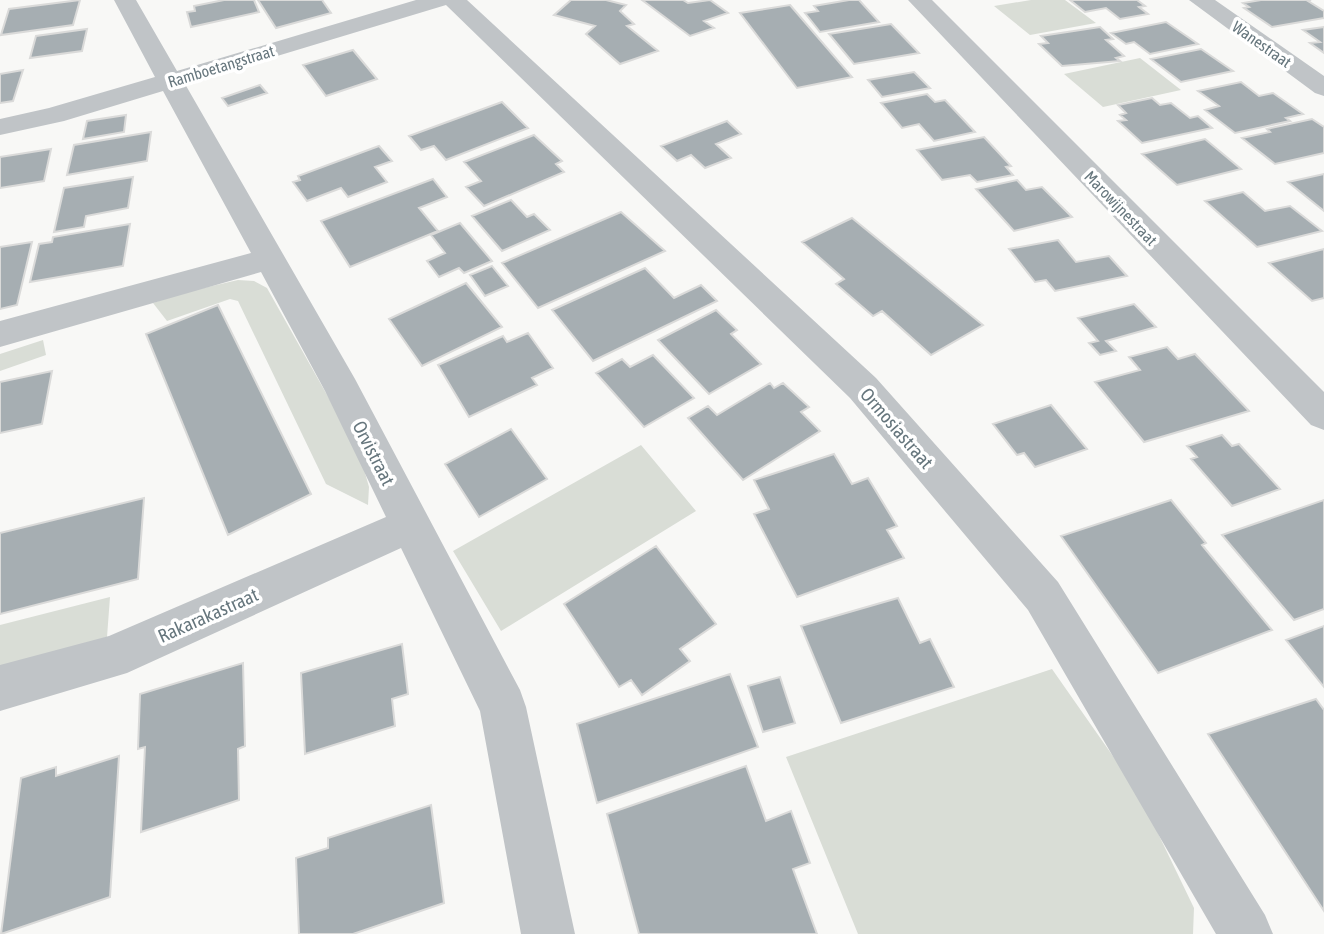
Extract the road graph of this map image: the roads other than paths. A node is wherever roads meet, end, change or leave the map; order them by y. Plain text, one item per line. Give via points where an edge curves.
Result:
1 (125, 0) edge
2 (440, 0) edge
3 (454, 0) edge
4 (919, 0) edge
5 (1200, 0) edge
6 (172, 80) junction
7 (1324, 88) edge
8 (0, 127) edge
9 (269, 259) junction
10 (0, 334) edge
11 (1324, 415) edge
12 (410, 525) junction
13 (0, 688) edge
14 (548, 934) edge
15 (1246, 934) edge

1 - 6 street, Orvistraat
2 - 6 street, Ramboetangstraat
3 - 15 street, Ormosiastraat via 863,388 1043,596
4 - 11 street, Marowijnestraat
5 - 7 street, Wanestraat
6 - 8 street, Ramboetangstraat
6 - 9 street, Orvistraat
9 - 10 street
9 - 12 street, Orvistraat
12 - 13 street, Rakarakastraat via 111,657
12 - 14 street, Orvistraat via 503,706

